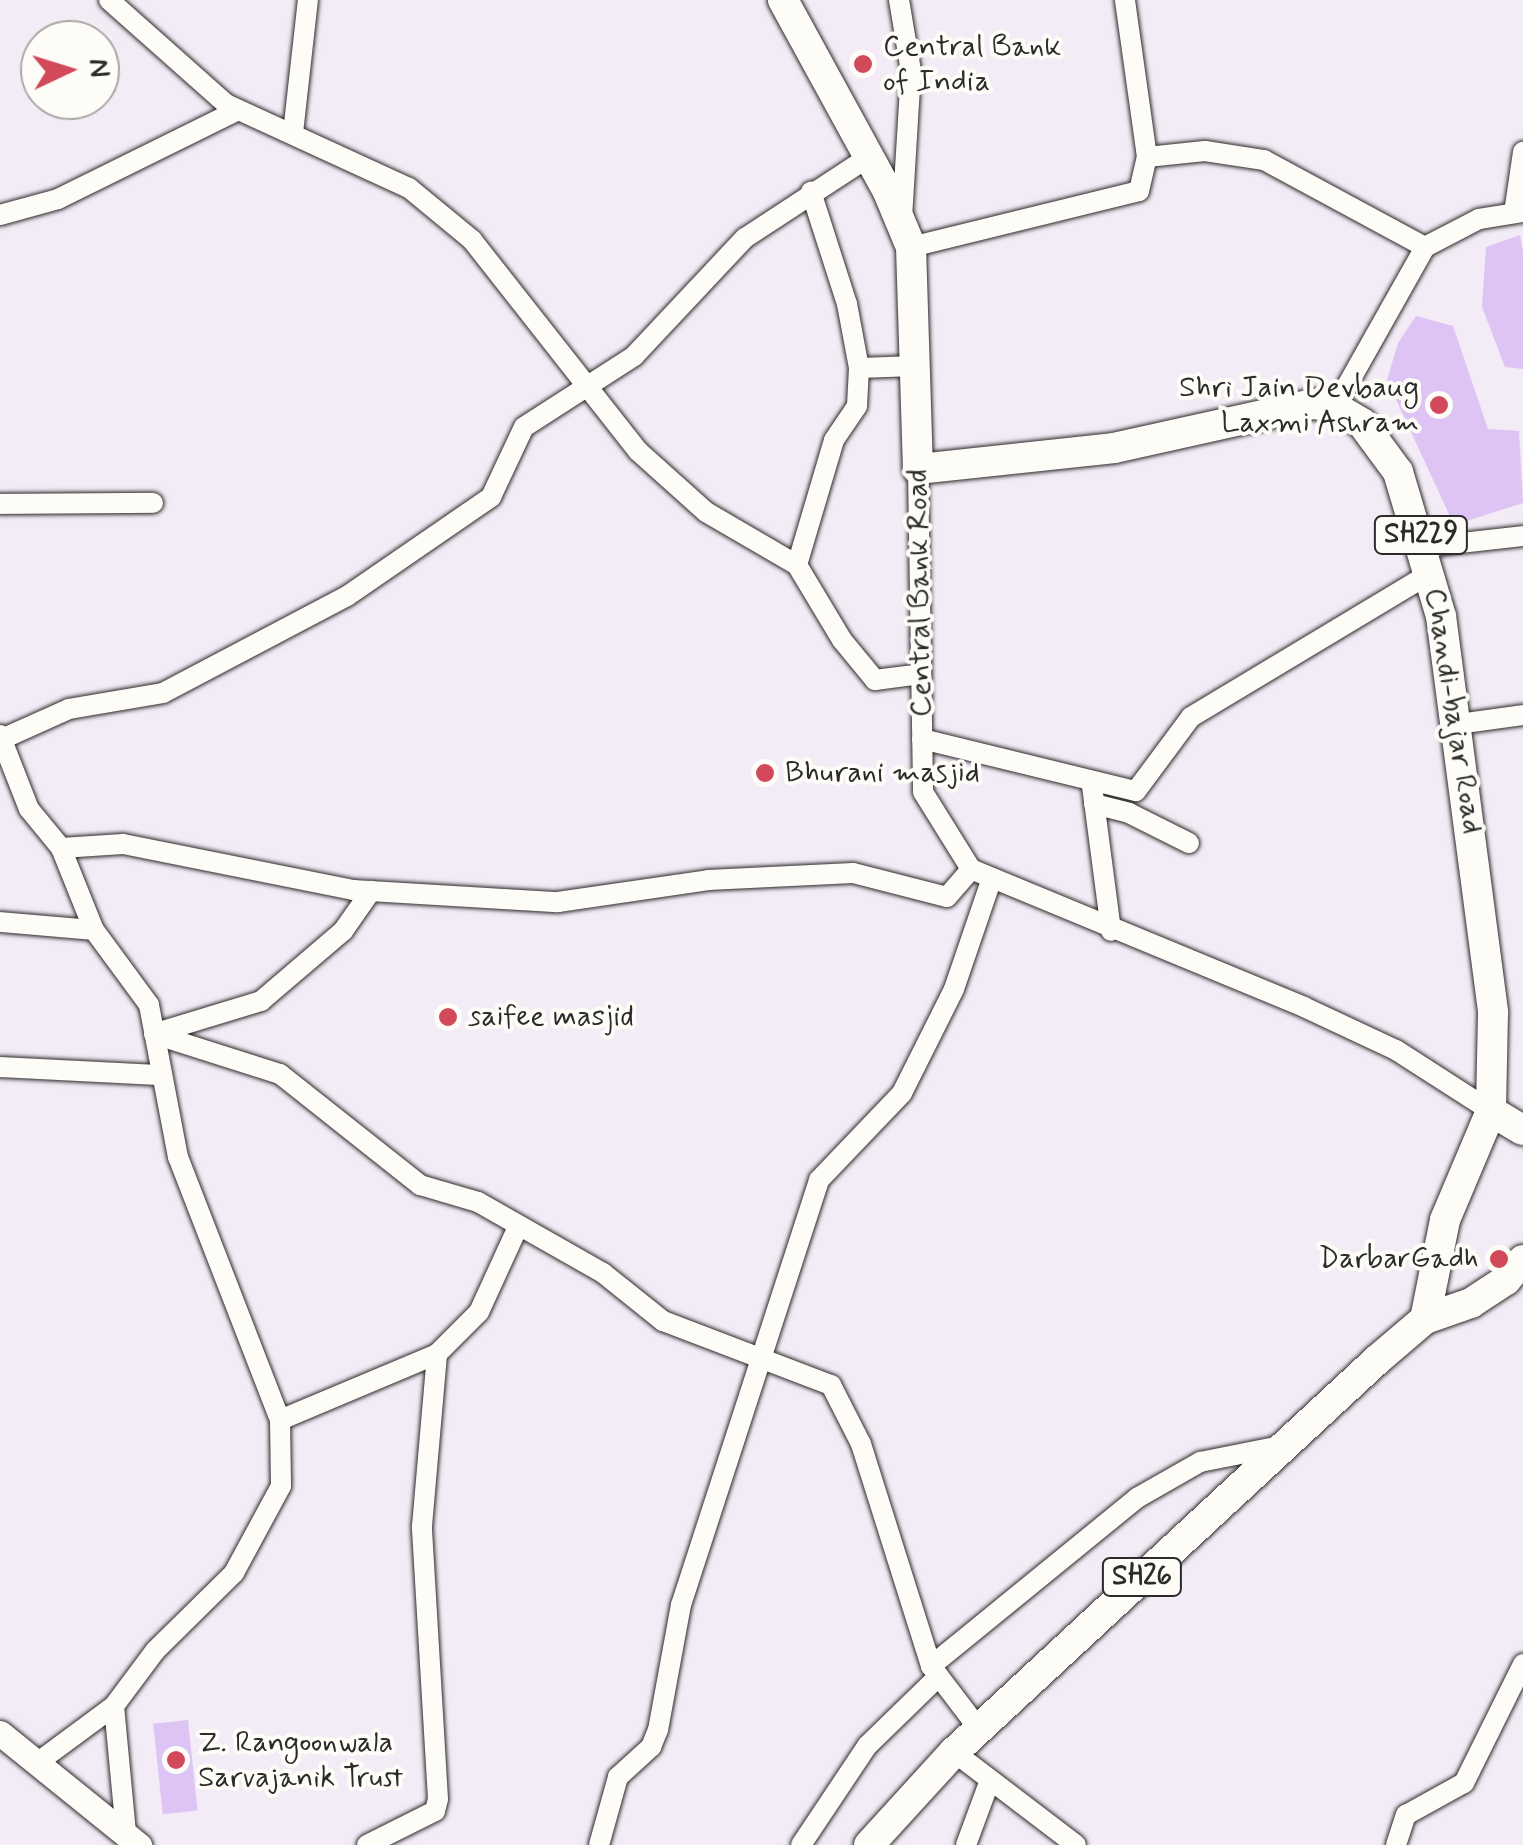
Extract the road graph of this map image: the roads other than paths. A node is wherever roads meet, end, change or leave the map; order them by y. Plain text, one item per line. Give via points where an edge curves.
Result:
1 (108, 0) edge
2 (308, 0) edge
3 (782, 0) edge
4 (900, 0) edge
5 (1126, 0) edge
6 (238, 110) junction
7 (293, 133) junction
8 (1523, 152) edge
9 (869, 157) junction
10 (1146, 157) junction
11 (811, 192) junction
12 (1519, 212) edge
13 (0, 215) edge
14 (907, 235) junction
15 (1425, 247) junction
16 (915, 366) junction
17 (858, 368) junction
18 (588, 386) junction
19 (1334, 406) junction
20 (918, 469) junction
21 (153, 503) dead end
22 (0, 504) edge
23 (1523, 536) edge
24 (1429, 559) junction
25 (797, 565) junction
26 (921, 674) junction
27 (1523, 715) edge
28 (1458, 724) junction
29 (922, 739) junction
30 (2, 742) edge
31 (1093, 795) junction
32 (1190, 843) dead end
33 (61, 848) junction
34 (972, 869) junction
35 (992, 878) junction
36 (372, 891) junction
37 (2, 928) edge
38 (94, 930) junction
39 (1112, 931) junction
40 (154, 1034) junction
41 (0, 1068) edge
42 (158, 1074) junction
43 (1491, 1111) junction
44 (1523, 1130) edge
45 (518, 1227) junction
46 (1523, 1260) edge
47 (1425, 1319) junction
48 (437, 1354) junction
49 (758, 1360) junction
50 (280, 1420) junction
51 (1281, 1446) junction
52 (1523, 1664) edge
53 (935, 1671) junction
54 (114, 1706) junction
55 (978, 1729) junction
56 (0, 1733) edge
57 (954, 1752) junction
58 (37, 1763) junction
59 (990, 1780) junction
60 (132, 1839) edge
61 (367, 1845) edge
62 (598, 1845) edge
63 (801, 1845) edge
64 (868, 1845) edge
65 (966, 1845) edge
66 (1076, 1845) edge
67 (1396, 1845) edge

1 - 6 street
2 - 7 street
3 - 9 main road, Central Bank Road
4 - 14 street via 910,71
5 - 10 street
6 - 7 street
6 - 13 street via 58,199
7 - 18 street via 409,188 472,240
8 - 12 street
9 - 11 street
9 - 14 main road, Central Bank Road
10 - 14 street via 1140,191
10 - 15 street via 1205,151 1264,160
11 - 17 street via 848,304
11 - 18 street via 745,238 634,356
12 - 15 street via 1479,219
14 - 16 main road, Central Bank Road
15 - 19 street
16 - 17 street
16 - 20 main road, Central Bank Road
17 - 25 street via 857,406 834,440
18 - 25 street via 638,451 706,512
18 - 30 street via 524,427 491,497 347,596 163,694 69,709
19 - 20 main road via 1274,409 1114,448
19 - 24 main road, Chandi-bajar Road / SH229 via 1381,444
20 - 26 street, Central Bank Road
21 - 22 street
23 - 24 street
24 - 28 main road, Chandi-bajar Road / SH229
24 - 31 street via 1191,717 1136,791
25 - 26 street via 875,680
26 - 29 street, Central Bank Road
27 - 28 street
28 - 43 main road, Chandi-bajar Road / SH229 via 1493,1014
29 - 31 street
29 - 34 street, Central Bank Road via 922,792
30 - 33 street via 29,809
31 - 32 street
31 - 39 street
33 - 36 street via 123,844
33 - 38 street
34 - 35 street
34 - 36 street via 947,897 853,873 708,880 558,902
35 - 39 street
35 - 49 street via 954,989 902,1093 820,1180
36 - 40 street via 344,932 261,1001
37 - 38 street
38 - 40 street via 149,1005
39 - 43 street via 1396,1050
40 - 42 street
40 - 45 street via 280,1074 420,1185 478,1202
41 - 42 street
42 - 50 street via 178,1158
43 - 44 main road
43 - 47 main road via 1440,1235
45 - 48 street via 479,1312
45 - 49 street via 602,1272 662,1321
46 - 47 main road, SH26 via 1472,1303
47 - 51 main road, SH26
48 - 50 street
48 - 61 street via 422,1526 438,1800 435,1811
49 - 53 street via 830,1386 840,1396
49 - 62 street via 681,1605 658,1730 651,1747 618,1777
50 - 54 street via 280,1486 234,1573 155,1651
51 - 53 street via 1200,1462 1152,1488
51 - 55 main road, SH26
52 - 67 street via 1464,1783 1413,1809
53 - 55 street
53 - 63 street via 867,1746
54 - 58 street
54 - 60 street
55 - 57 main road, SH26
56 - 58 street
57 - 59 street
57 - 64 main road, SH26
58 - 60 street
59 - 65 street
59 - 66 street

